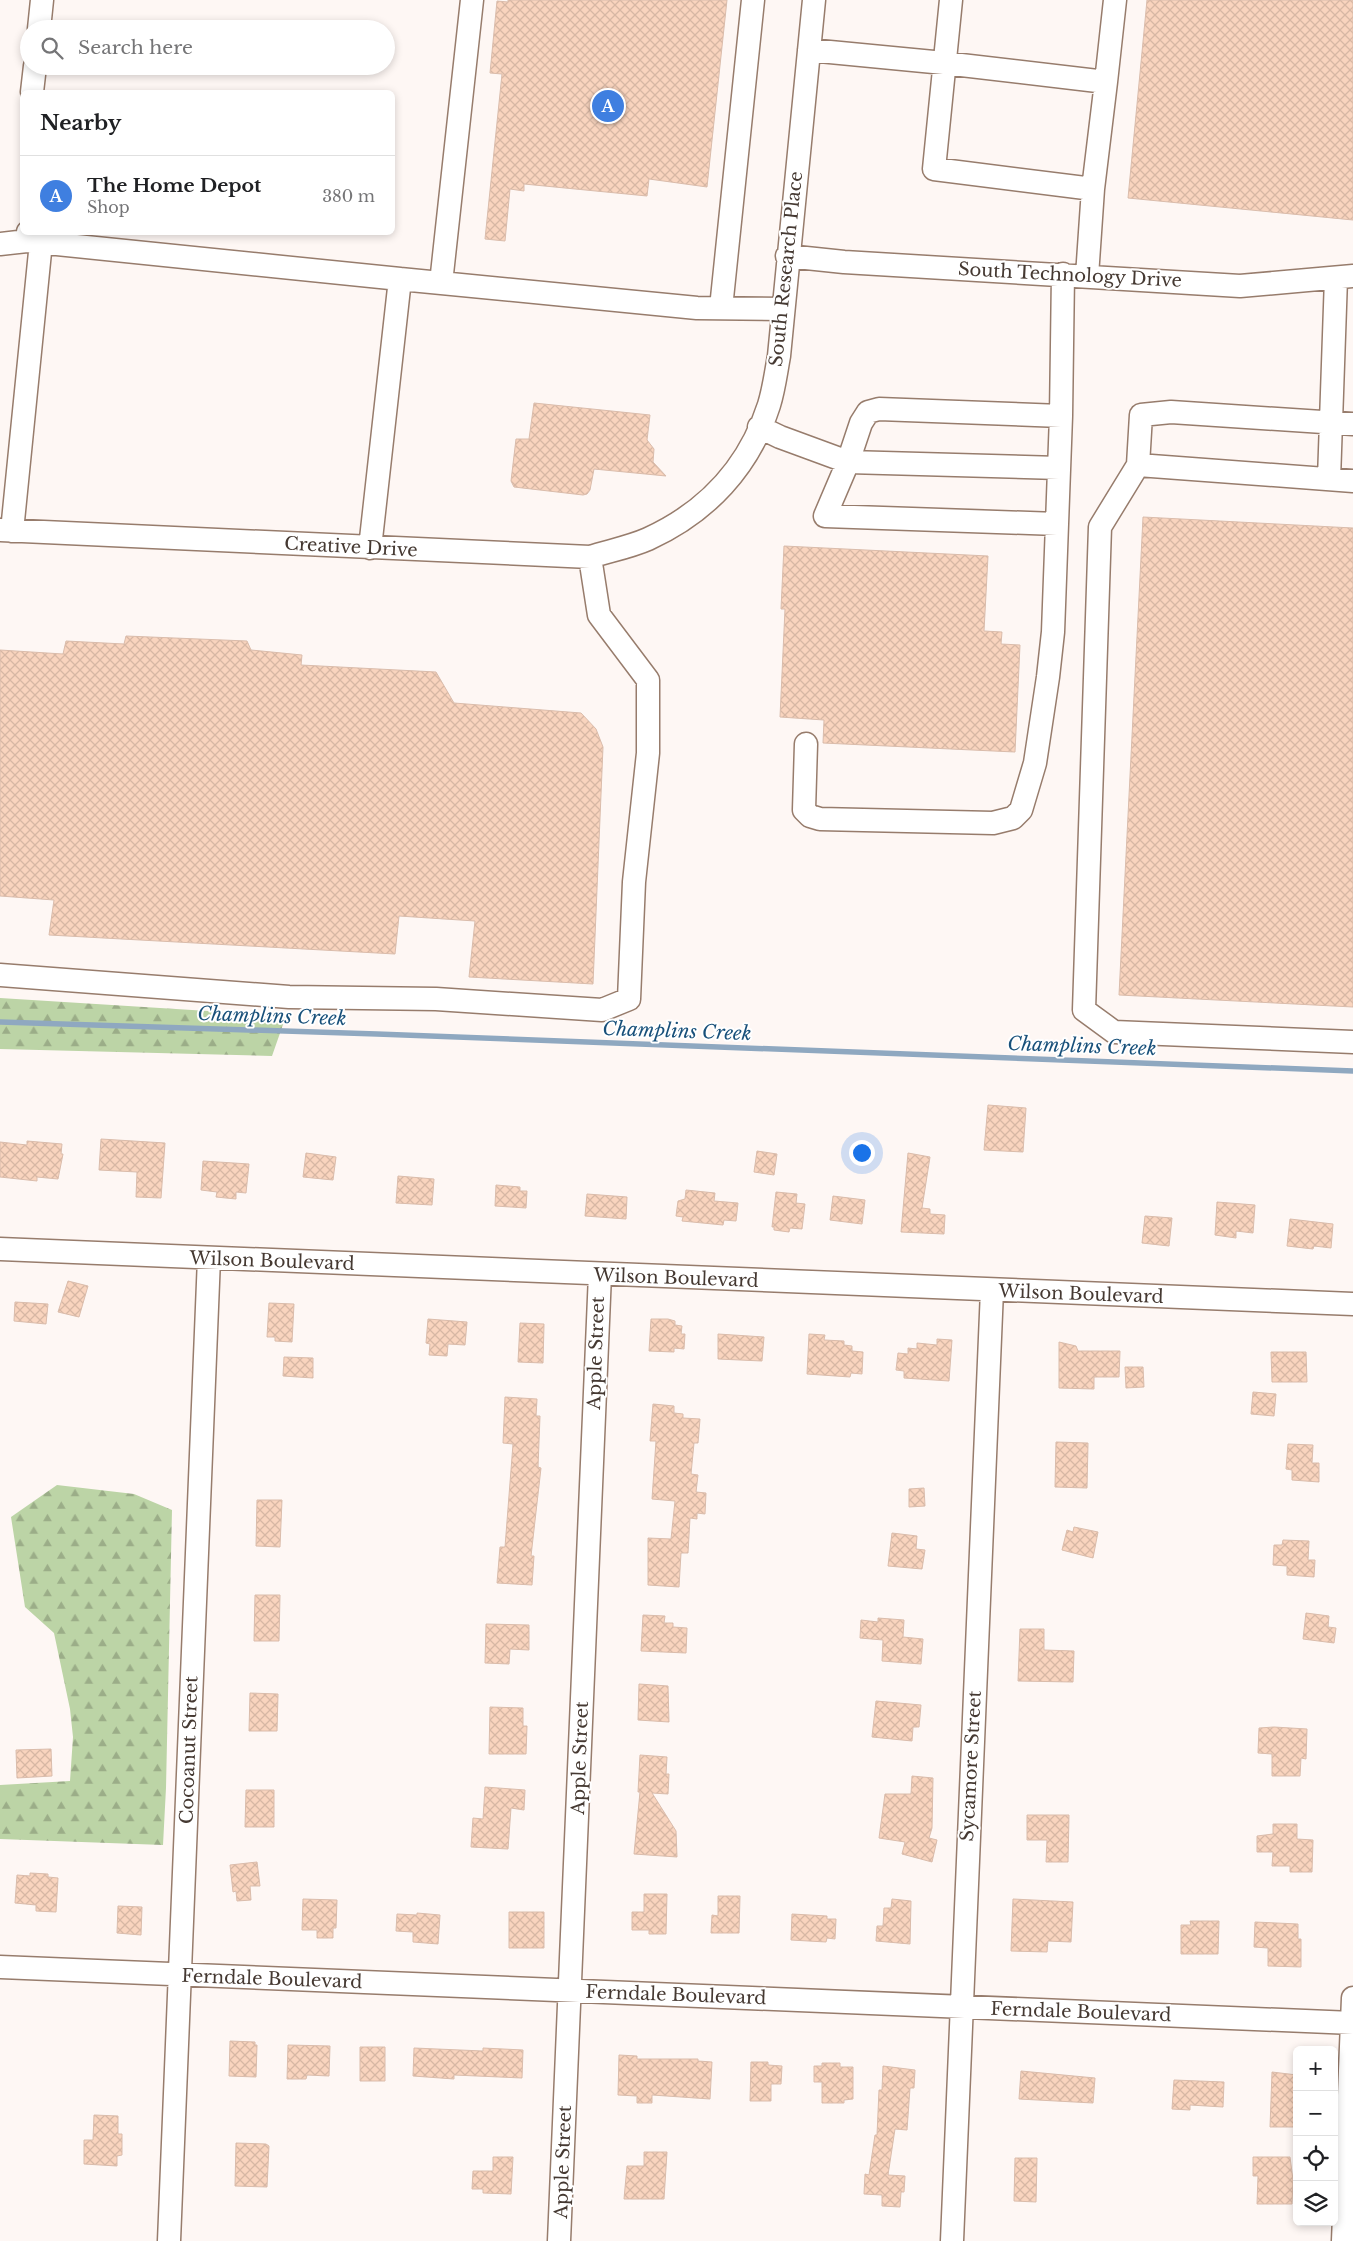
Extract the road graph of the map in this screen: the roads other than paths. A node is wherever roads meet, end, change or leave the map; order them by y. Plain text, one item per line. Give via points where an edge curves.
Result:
1 (42, 0) edge
2 (472, 0) edge
3 (753, 0) edge
4 (814, 0) edge
5 (951, 0) edge
6 (1115, 0) edge
7 (40, 20) edge
8 (808, 50) junction
9 (944, 63) junction
10 (34, 75) edge
11 (1106, 82) junction
12 (32, 90) edge
13 (1093, 189) junction
14 (32, 238) edge
15 (0, 244) edge
16 (787, 256) junction
17 (1063, 274) junction
18 (1087, 276) junction
19 (1344, 277) edge
20 (400, 279) junction
21 (441, 283) junction
22 (721, 308) junction
23 (783, 309) junction
24 (1061, 416) junction
25 (1342, 423) edge
26 (759, 426) junction
27 (848, 462) junction
28 (1138, 465) junction
29 (1059, 468) junction
30 (1329, 480) junction
31 (1353, 481) edge
32 (694, 513) joint
33 (1057, 524) junction
34 (6, 530) edge
35 (370, 548) junction
36 (590, 557) junction
37 (806, 744) dead end
38 (0, 975) edge
39 (1353, 1042) edge
40 (0, 1249) edge
41 (209, 1258) junction
42 (600, 1274) junction
43 (992, 1290) junction
44 (1353, 1304) edge
45 (0, 1967) edge
46 (180, 1975) junction
47 (570, 1991) junction
48 (1353, 1998) edge
49 (960, 2007) junction
50 (1352, 2022) edge
51 (169, 2241) edge
52 (559, 2241) edge
53 (952, 2241) edge
54 (1343, 2241) edge

1 - 7 street
2 - 21 street
3 - 22 street
4 - 8 street, South Research Place
5 - 9 street
6 - 11 street
8 - 9 street
8 - 16 street, South Research Place
9 - 11 street
9 - 13 street via 934,169
10 - 12 street
11 - 13 street
13 - 18 street
14 - 15 street
14 - 20 street
14 - 34 street
16 - 17 street, South Technology Drive
16 - 23 street, South Research Place
17 - 18 street, South Technology Drive
17 - 24 street
18 - 19 street, South Technology Drive via 1240,286
19 - 25 street
20 - 21 street
20 - 35 street
21 - 22 street
22 - 23 street
23 - 26 street, South Research Place via 779,356 769,405
24 - 27 street via 879,409 868,412 865,417
24 - 29 street
25 - 28 street via 1171,412 1141,415
25 - 30 street
26 - 27 street
26 - 32 street, South Research Place via 747,454 724,485
27 - 29 street
27 - 33 street via 825,516
28 - 30 street
28 - 39 street via 1100,527 1084,1010 1114,1032
29 - 33 street
30 - 31 street
32 - 36 street, Creative Drive via 647,539
33 - 37 street via 1053,632 1035,764 1021,810 1013,818 993,823 820,819 810,816 804,810
34 - 35 street, Creative Drive
35 - 36 street, Creative Drive
36 - 38 street via 599,615 648,680 648,753 634,882 629,999 602,1010 436,999 289,997
40 - 41 street, Wilson Boulevard
41 - 42 street, Wilson Boulevard
41 - 46 street, Cocoanut Street
42 - 43 street, Wilson Boulevard
42 - 47 street, Apple Street
43 - 44 street, Wilson Boulevard
43 - 49 street, Sycamore Street
45 - 46 street, Ferndale Boulevard
46 - 47 street, Ferndale Boulevard
46 - 51 street, Cocoanut Street
47 - 49 street, Ferndale Boulevard
47 - 52 street, Apple Street
48 - 50 street
49 - 50 street, Ferndale Boulevard
49 - 53 street, Sycamore Street
50 - 54 street

